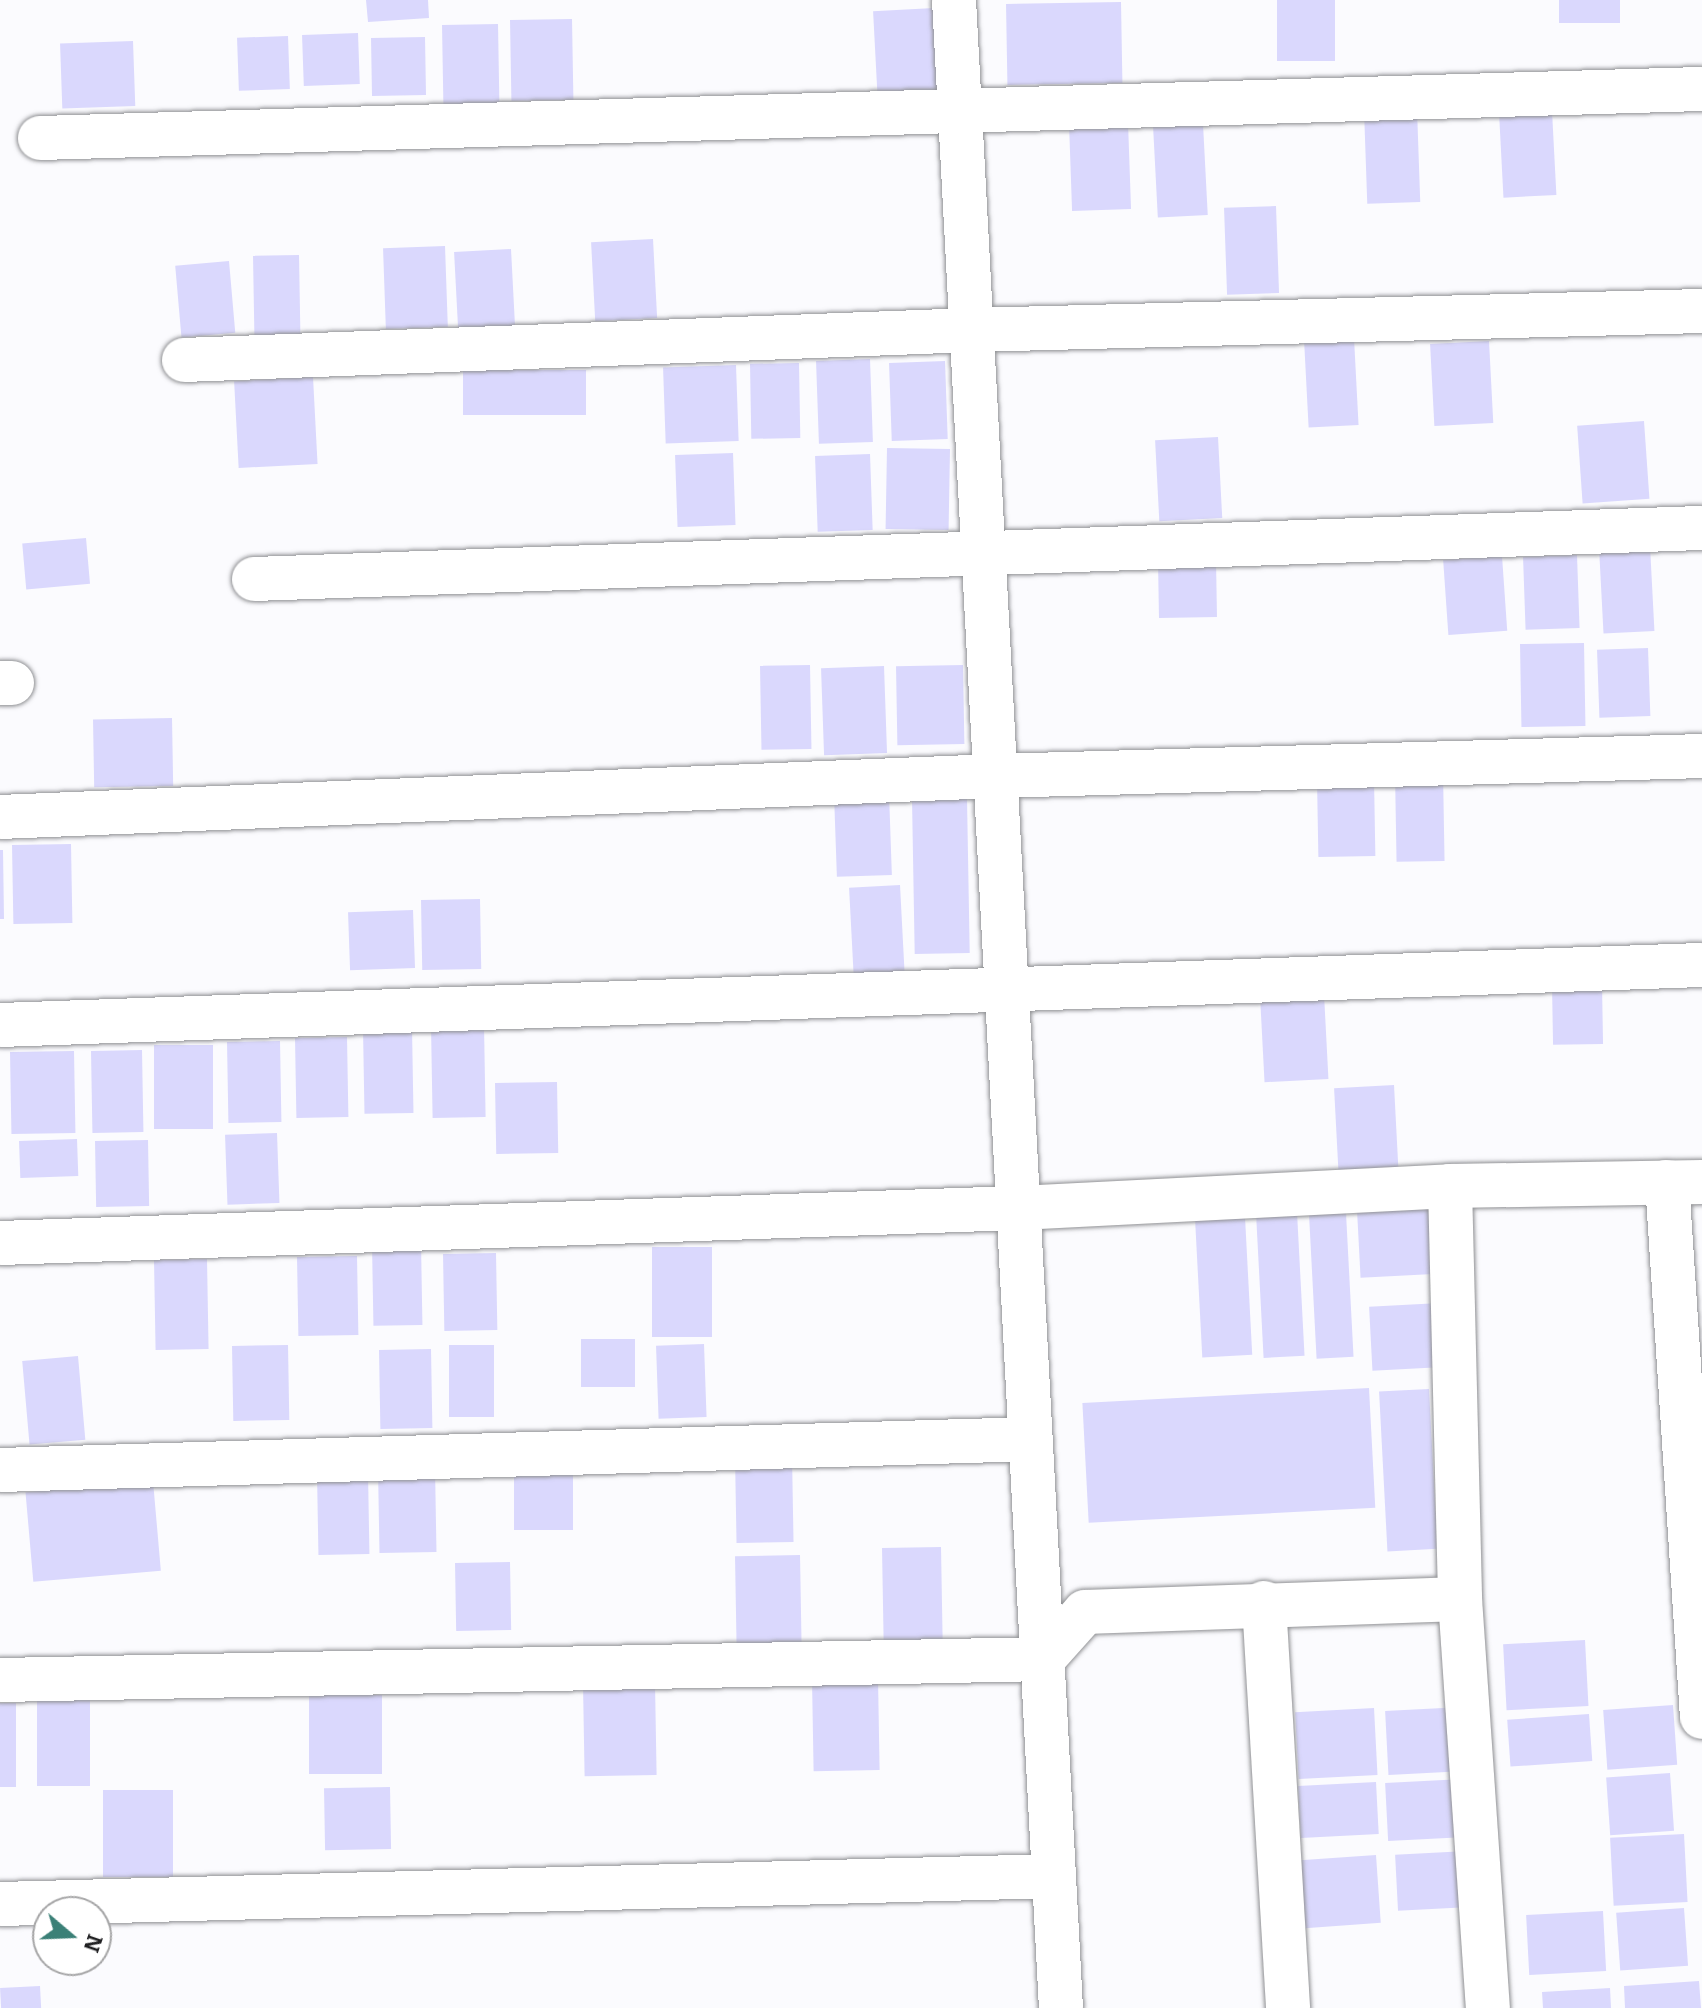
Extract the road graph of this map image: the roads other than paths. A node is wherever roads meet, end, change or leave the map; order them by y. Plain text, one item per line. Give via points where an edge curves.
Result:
1 (954, 0) edge
2 (1702, 89) edge
3 (960, 111) junction
4 (40, 138) dead end
5 (1702, 311) edge
6 (972, 330) junction
7 (184, 360) dead end
8 (1702, 528) edge
9 (984, 550) junction
10 (254, 579) dead end
11 (1702, 756) edge
12 (996, 776) junction
13 (0, 817) edge
14 (1702, 965) edge
15 (1007, 988) junction
16 (0, 1025) edge
17 (1684, 1182) edge
18 (1450, 1186) junction
19 (1019, 1208) junction
20 (0, 1243) edge
21 (1031, 1439) junction
22 (0, 1470) edge
23 (1460, 1599) junction
24 (1264, 1603) junction
25 (1043, 1659) junction
26 (0, 1680) edge
27 (1702, 1717) edge
28 (1054, 1876) junction
29 (0, 1904) edge
30 (1061, 2008) edge
31 (1288, 2008) edge
32 (1488, 2008) edge

1 - 3 street
2 - 3 street
3 - 4 street
3 - 6 street
5 - 6 street
6 - 7 street
6 - 9 street
8 - 9 street
9 - 10 street
9 - 12 street
11 - 12 street
12 - 13 street
12 - 15 street
14 - 15 street
15 - 16 street
15 - 19 street
17 - 18 street
17 - 27 street
18 - 19 street
18 - 23 street
19 - 20 street
19 - 21 street
21 - 22 street
21 - 25 street
23 - 24 street
23 - 32 street
24 - 25 street via 1085,1612
24 - 31 street
25 - 26 street
25 - 28 street
28 - 29 street
28 - 30 street

